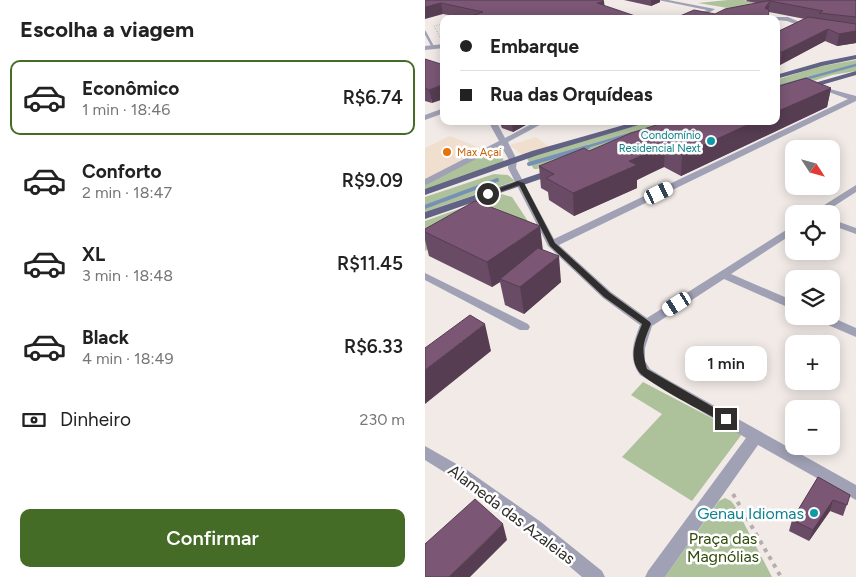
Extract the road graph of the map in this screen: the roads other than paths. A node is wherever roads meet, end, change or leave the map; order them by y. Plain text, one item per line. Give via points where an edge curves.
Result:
1 (660, 0) edge
2 (702, 15) edge
3 (780, 19) edge
4 (805, 26) junction
5 (816, 29) edge
6 (797, 30) edge
7 (425, 32) edge
8 (440, 46) edge
9 (433, 47) junction
10 (425, 48) edge
11 (856, 57) edge
12 (856, 73) edge
13 (780, 76) edge
14 (813, 84) junction
15 (780, 95) edge
16 (855, 99) edge
17 (440, 112) edge
18 (425, 118) edge
19 (494, 125) edge
20 (535, 125) edge
21 (634, 125) edge
22 (502, 142) junction
23 (513, 160) junction
24 (564, 168) edge
25 (425, 182) edge
26 (520, 183) junction
27 (856, 188) edge
28 (425, 192) edge
29 (829, 205) edge
30 (425, 216) edge
31 (840, 225) edge
32 (856, 231) edge
33 (785, 234) edge
34 (552, 244) junction
35 (724, 275) junction
36 (425, 276) edge
37 (785, 302) edge
38 (647, 324) junction
39 (838, 325) edge
40 (524, 327) dead end
41 (856, 333) edge
42 (756, 436) junction
43 (426, 452) edge
44 (856, 493) edge
45 (596, 577) edge
46 (654, 577) edge

1 - 2 street via 712,9
3 - 4 street
4 - 5 street
4 - 6 lane
7 - 9 lane
8 - 9 street
9 - 10 street
11 - 13 main road
12 - 14 main road
14 - 15 main road
14 - 16 street
16 - 34 street
17 - 18 street
19 - 22 street
20 - 22 street
21 - 23 main road
22 - 23 street
22 - 25 street
23 - 26 street via 512,168
23 - 28 main road
24 - 26 main road
26 - 30 main road
26 - 34 street
27 - 29 street
31 - 32 street
33 - 35 street
34 - 38 street via 607,295
35 - 37 street
35 - 38 street
36 - 40 street
38 - 42 street via 638,343 643,370
39 - 41 street
42 - 44 street
42 - 46 street
43 - 45 street, Alameda das Azaleias via 535,527

